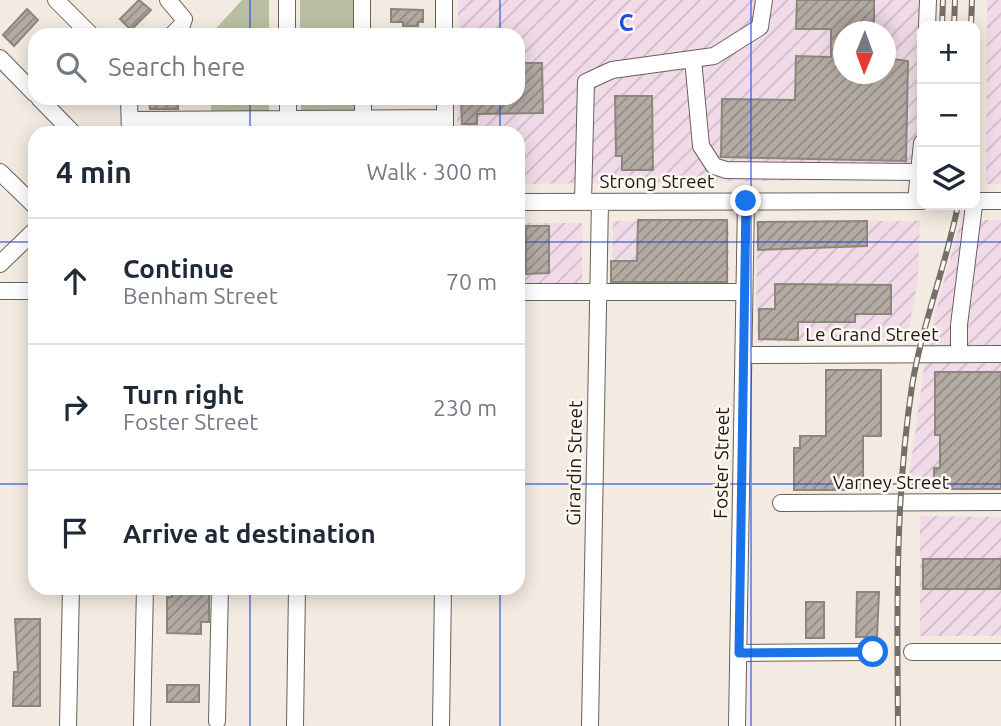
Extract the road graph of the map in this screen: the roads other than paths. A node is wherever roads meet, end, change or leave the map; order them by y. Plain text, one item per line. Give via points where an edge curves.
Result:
1 (56, 0) edge
2 (168, 0) edge
3 (287, 0) edge
4 (362, 0) edge
5 (444, 0) edge
6 (764, 0) edge
7 (928, 0) edge
8 (927, 21) edge
9 (84, 28) edge
10 (180, 28) edge
11 (288, 28) edge
12 (362, 28) edge
13 (444, 28) edge
14 (0, 58) edge
15 (694, 59) junction
16 (28, 87) edge
17 (46, 105) edge
18 (129, 105) edge
19 (288, 105) edge
20 (363, 105) edge
21 (445, 105) edge
22 (363, 118) junction
23 (445, 125) edge
24 (66, 126) edge
25 (130, 126) edge
26 (288, 126) edge
27 (0, 172) edge
28 (917, 172) edge
29 (28, 199) edge
30 (746, 201) junction
31 (917, 201) edge
32 (1001, 201) edge
33 (525, 202) edge
34 (592, 202) junction
35 (980, 203) edge
36 (973, 210) edge
37 (28, 237) edge
38 (0, 264) edge
39 (0, 291) edge
40 (28, 291) edge
41 (525, 292) edge
42 (598, 292) junction
43 (744, 292) junction
44 (959, 354) junction
45 (1001, 354) edge
46 (744, 355) junction
47 (1001, 502) edge
48 (781, 503) dead end
49 (71, 595) edge
50 (145, 595) edge
51 (220, 595) edge
52 (297, 595) edge
53 (443, 595) edge
54 (873, 652) dead end
55 (912, 652) dead end
56 (1001, 652) edge
57 (739, 653) junction
58 (217, 721) dead end
59 (68, 726) edge
60 (142, 726) edge
61 (295, 726) edge
62 (442, 726) edge
63 (590, 726) edge
64 (737, 726) edge

1 - 9 street
2 - 10 street via 184,19
3 - 11 street
4 - 12 street
5 - 13 street
6 - 15 street via 760,27 714,56
7 - 8 street
14 - 16 street
15 - 28 street via 701,146 714,166 726,170
15 - 34 street, Girardin Street via 612,70 586,82
17 - 24 street
18 - 25 street
19 - 26 street
20 - 22 street
21 - 23 street
22 - 23 street
22 - 26 street
25 - 26 street
27 - 29 street
30 - 31 street, Strong Street
30 - 34 street, Strong Street
30 - 43 street, Foster Street
32 - 35 street
33 - 34 street, Strong Street
34 - 42 street, Girardin Street
36 - 44 street
37 - 38 street
39 - 40 street
41 - 42 street
42 - 43 street
42 - 63 street, Girardin Street
43 - 46 street, Foster Street
44 - 45 street, Le Grand Street
44 - 46 street, Le Grand Street
46 - 57 street, Foster Street
47 - 48 street, Varney Street
49 - 59 street
50 - 60 street
51 - 58 street
52 - 61 street
53 - 62 street
54 - 57 street
55 - 56 street
57 - 64 street, Foster Street

